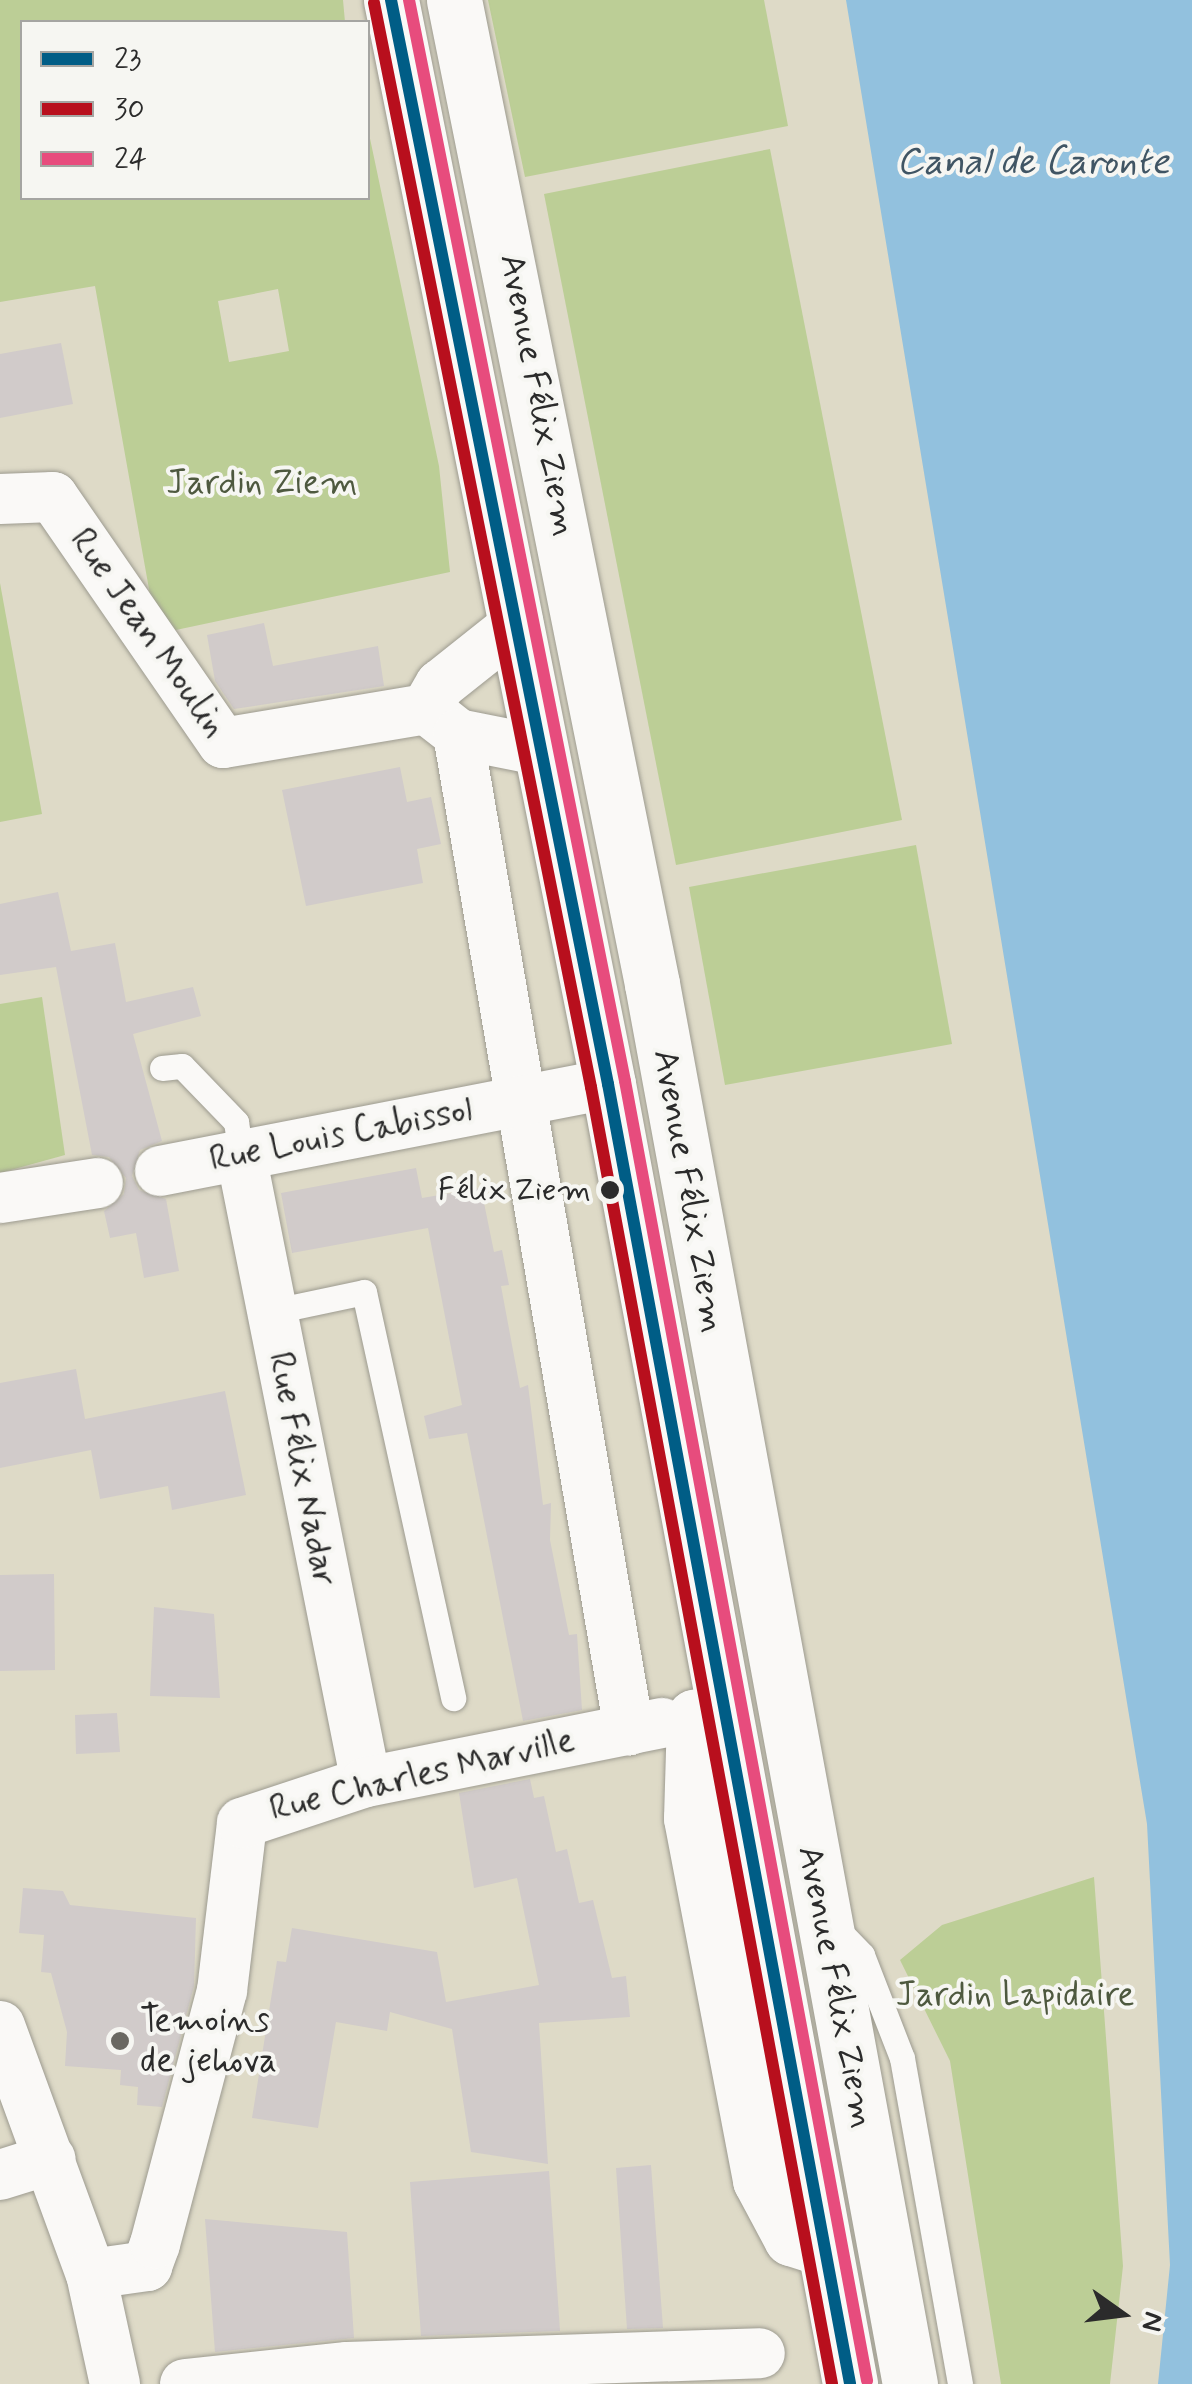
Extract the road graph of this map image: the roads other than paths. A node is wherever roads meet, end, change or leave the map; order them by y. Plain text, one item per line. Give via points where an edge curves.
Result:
1 (391, 0) edge
2 (454, 0) edge
3 (0, 499) edge
4 (518, 623) junction
5 (442, 721) junction
6 (543, 751) junction
7 (162, 1068) dead end
8 (608, 1084) junction
9 (522, 1100) junction
10 (241, 1155) junction
11 (160, 1171) dead end
12 (98, 1184) dead end
13 (0, 1198) edge
14 (270, 1312) junction
15 (453, 1698) dead end
16 (709, 1714) junction
17 (630, 1730) junction
18 (366, 1782) junction
19 (822, 1914) junction
20 (0, 2026) edge
21 (51, 2159) junction
22 (0, 2175) edge
23 (92, 2274) junction
24 (760, 2354) dead end
25 (353, 2376) edge
26 (116, 2384) edge
27 (185, 2384) edge
28 (850, 2384) edge
29 (910, 2384) edge
30 (960, 2384) edge

1 - 4 main road, Avenue Félix Ziem
2 - 19 main road, Avenue Félix Ziem via 508,234
3 - 5 street, Rue Jean Moulin via 52,498 223,743
4 - 5 street via 440,686
4 - 6 main road, Avenue Félix Ziem
5 - 6 street
5 - 9 street
6 - 8 main road, Avenue Félix Ziem
7 - 10 lane via 182,1066 236,1122
8 - 9 street, Avenue Félix Ziem
8 - 16 main road, Avenue Félix Ziem
9 - 10 street, Rue Louis Cabissol
9 - 17 street
10 - 11 street, Rue Louis Cabissol
10 - 14 street, Rue Félix Nadar
12 - 13 street
14 - 15 lane via 364,1292
14 - 18 street, Rue Félix Nadar
16 - 17 street, Rue Charles Marville
16 - 28 main road, Avenue Félix Ziem via 691,1818 760,2180 791,2238 819,2247
17 - 18 street, Rue Charles Marville
18 - 23 street, Rue Charles Marville via 242,1823 222,1991 148,2266
19 - 29 main road, Avenue Félix Ziem
19 - 30 lane via 862,1955 902,2058
20 - 21 street
21 - 22 street
21 - 23 street
23 - 26 street
24 - 25 street
25 - 27 street

